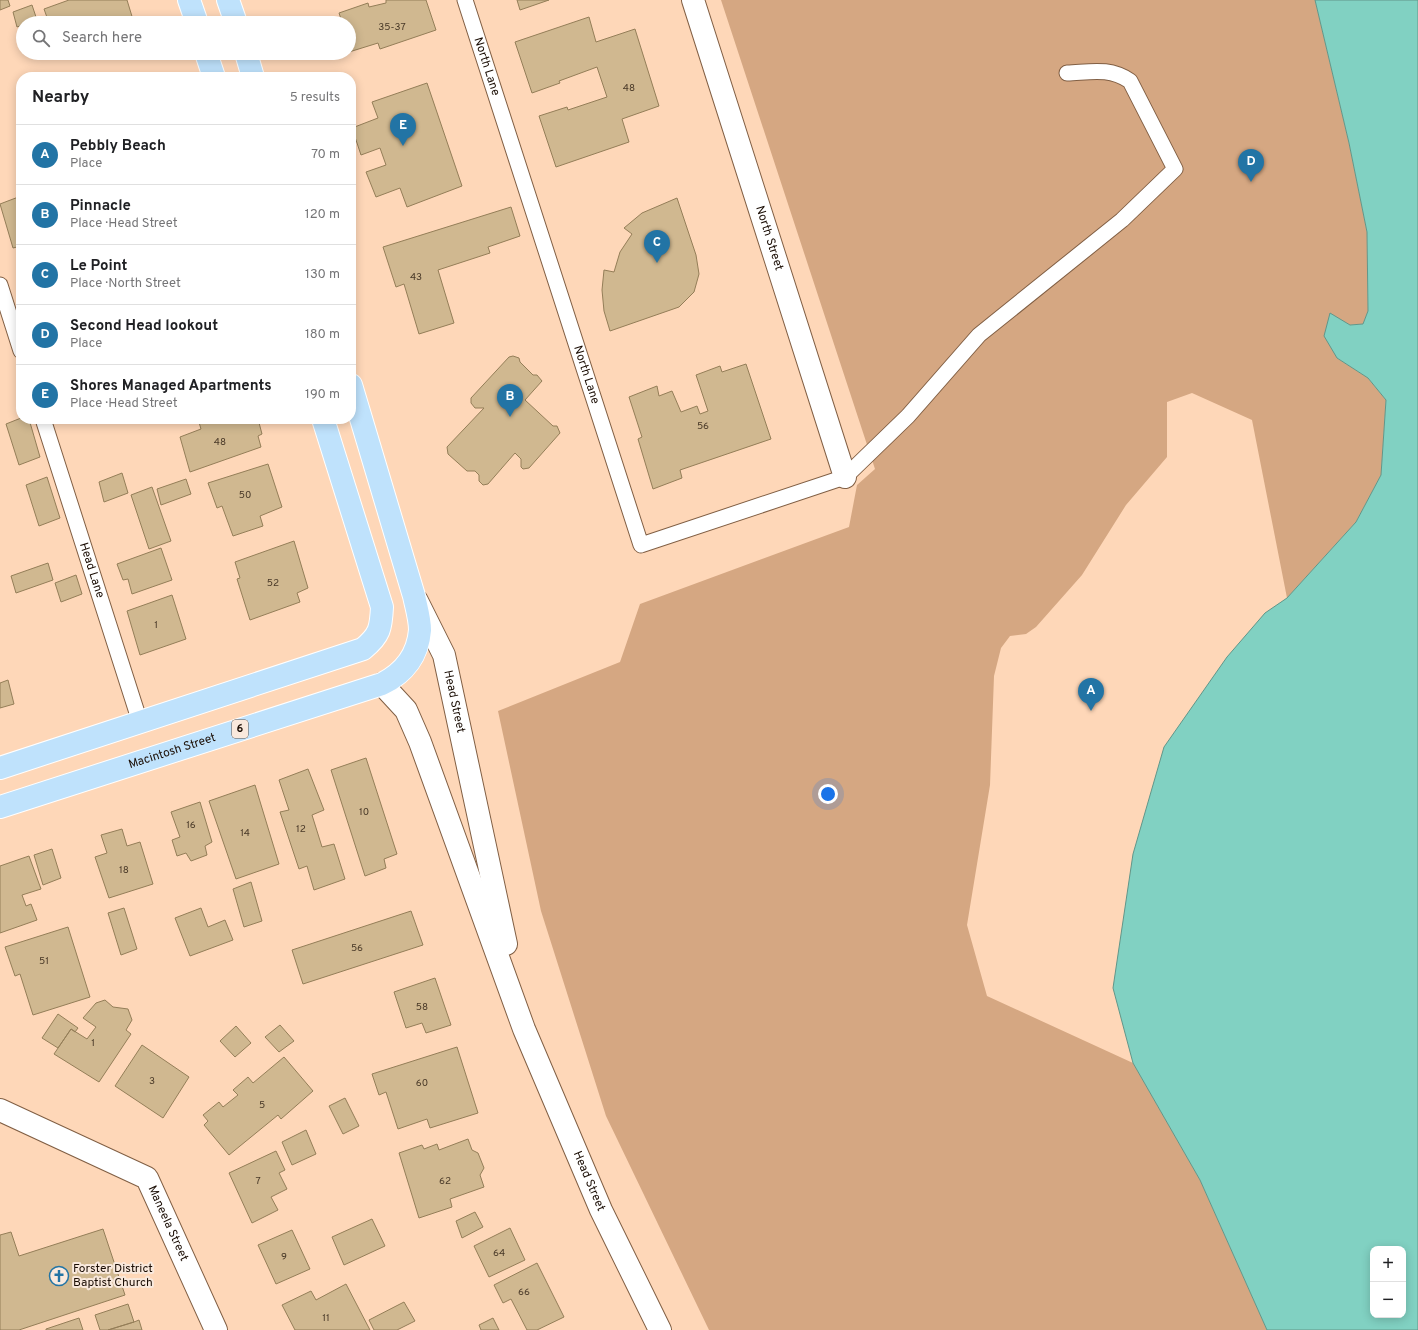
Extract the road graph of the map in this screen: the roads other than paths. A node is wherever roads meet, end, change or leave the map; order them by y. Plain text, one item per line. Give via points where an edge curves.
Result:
1 (189, 0) edge
2 (228, 0) edge
3 (465, 0) edge
4 (693, 0) edge
5 (195, 16) edge
6 (234, 16) edge
7 (208, 60) edge
8 (248, 60) edge
9 (212, 72) edge
10 (252, 72) edge
11 (1067, 73) dead end
12 (0, 285) edge
13 (16, 335) edge
14 (356, 402) edge
15 (45, 424) edge
16 (325, 424) edge
17 (845, 477) junction
18 (414, 596) junction
19 (382, 684) junction
20 (140, 722) junction
21 (0, 768) edge
22 (0, 808) edge
23 (524, 1029) junction
24 (0, 1110) edge
25 (216, 1330) edge
26 (660, 1330) edge

1 - 5 main road
2 - 6 main road
3 - 17 lane, North Lane via 641,545
4 - 17 street, North Street
7 - 9 main road
8 - 10 main road
11 - 17 lane via 1103,71 1118,73 1130,81 1175,169 1122,220 979,335 908,416
12 - 13 lane
14 - 18 main road, Head Street / 6
15 - 20 lane, Head Lane
16 - 20 main road via 382,607 381,627 374,640 363,649
18 - 19 main road, Macintosh Street / 6 via 420,629 416,651 407,665
18 - 23 street, Head Street via 444,655
19 - 22 main road, Macintosh Street / 6
19 - 23 street, Head Street via 406,710 420,742
20 - 21 main road
23 - 26 street, Head Street via 601,1210
24 - 25 street, Maneela Street via 148,1178

